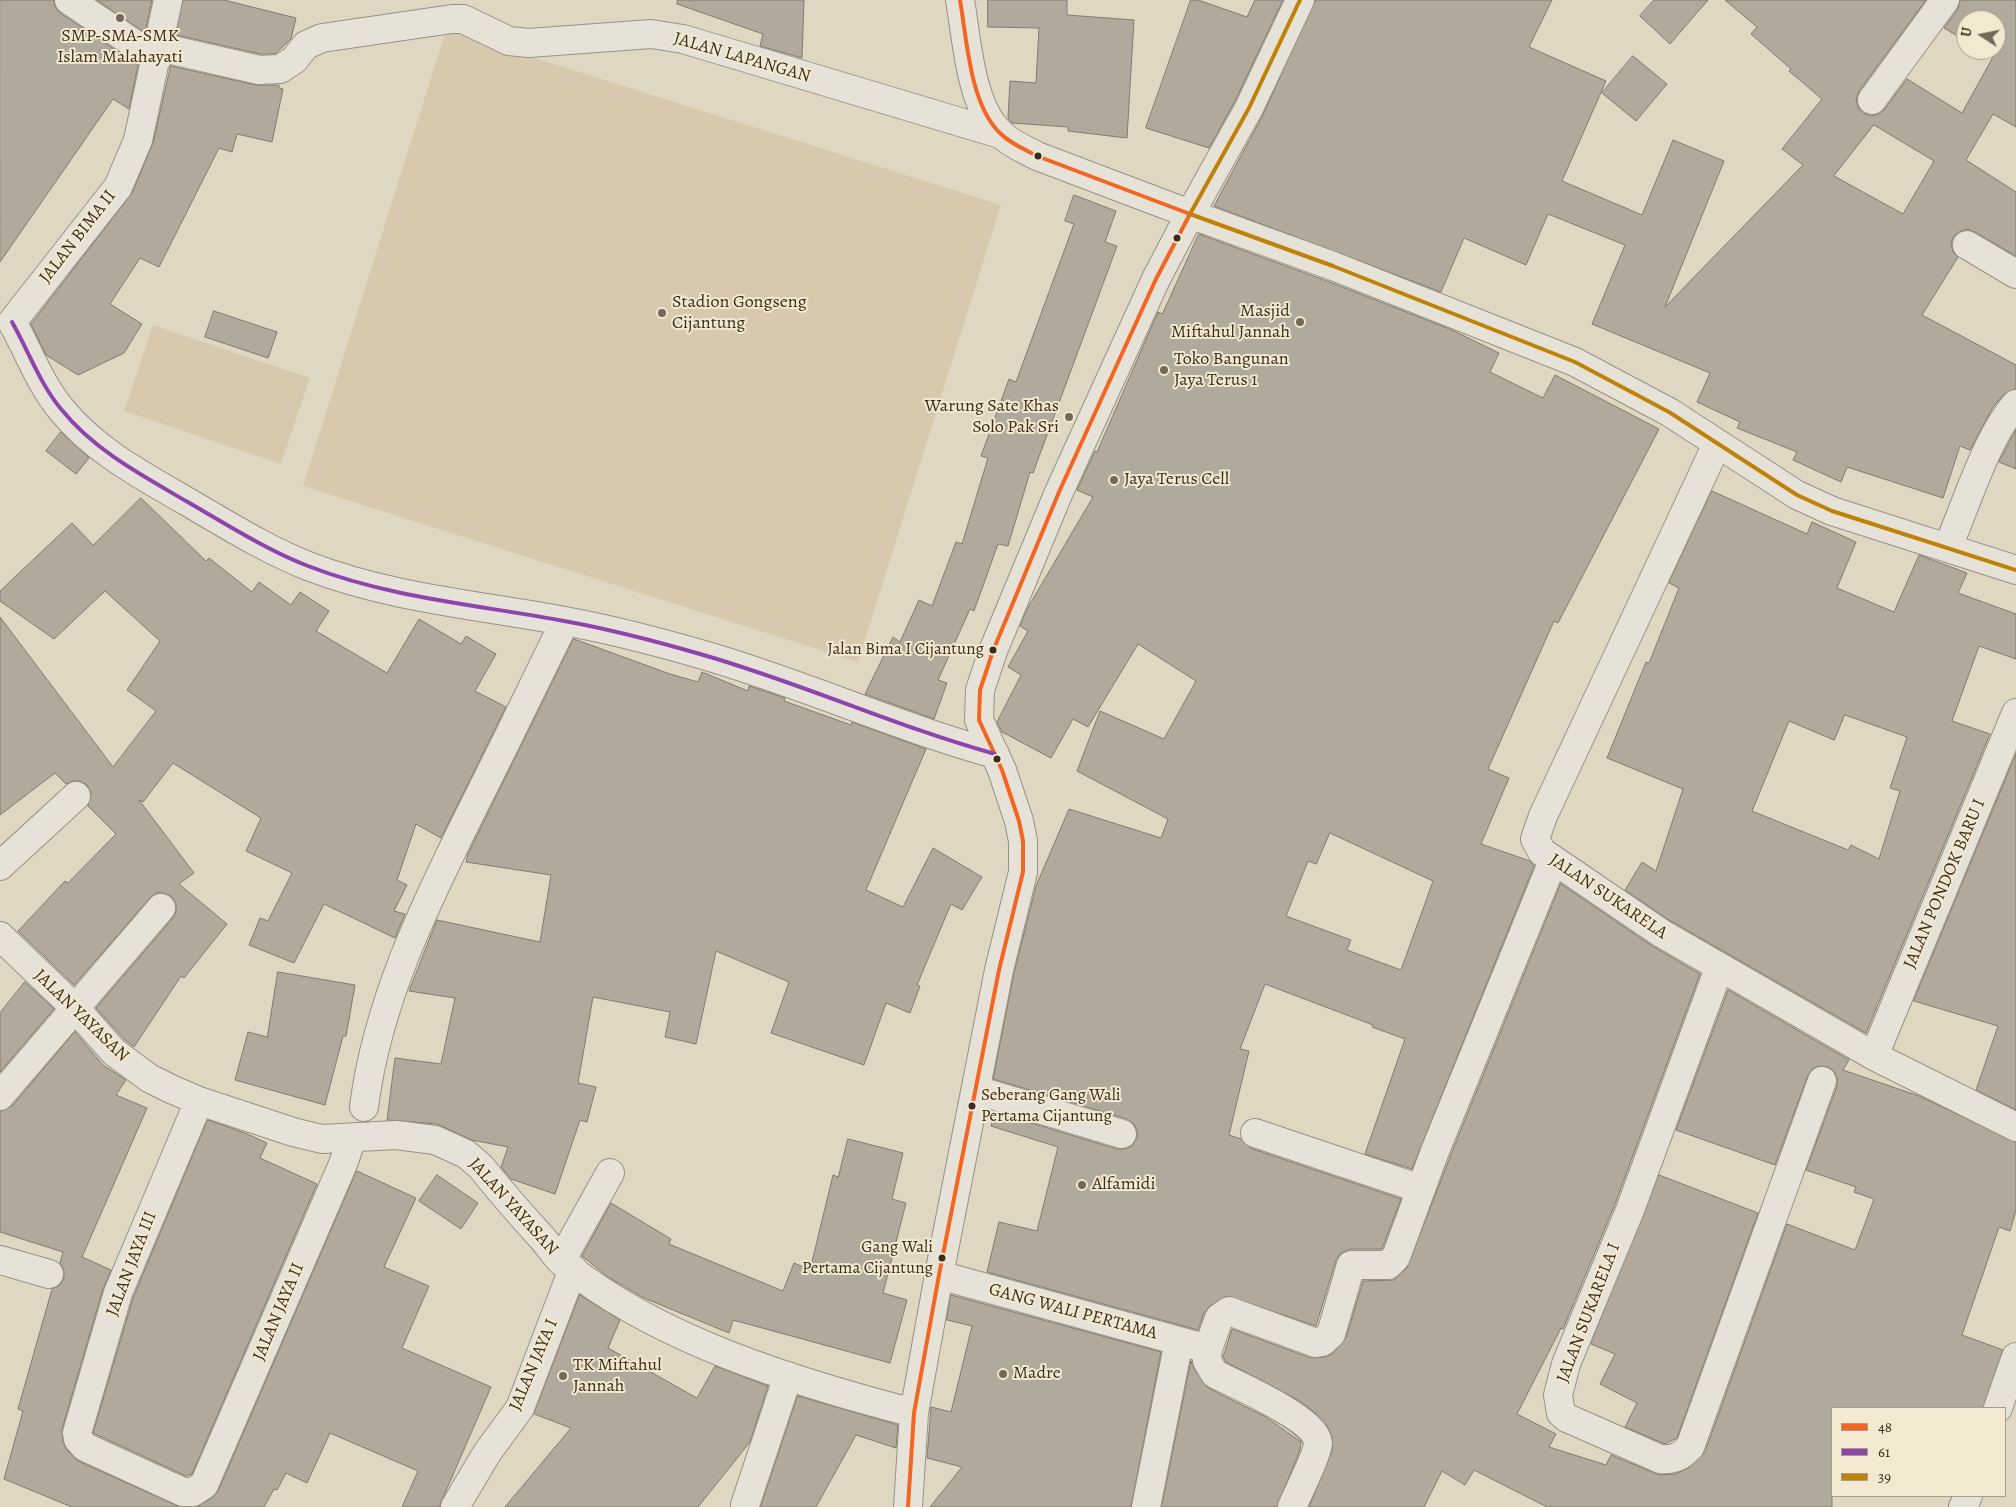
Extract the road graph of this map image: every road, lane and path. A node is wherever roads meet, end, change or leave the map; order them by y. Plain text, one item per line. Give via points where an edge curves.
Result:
1 (69, 0) edge
2 (168, 0) edge
3 (960, 0) edge
4 (1300, 0) edge
5 (1945, 0) edge
6 (158, 53) junction
7 (1872, 100) dead end
8 (1000, 134) junction
9 (1190, 214) junction
10 (1967, 245) dead end
11 (2016, 274) edge
12 (6, 319) edge
13 (2016, 404) edge
14 (1717, 444) junction
15 (1948, 546) junction
16 (2016, 570) edge
17 (565, 621) junction
18 (2016, 713) edge
19 (995, 754) junction
20 (76, 796) dead end
21 (1553, 861) junction
22 (0, 866) edge
23 (161, 908) dead end
24 (0, 936) edge
25 (1718, 968) junction
26 (74, 1007) junction
27 (1874, 1056) junction
28 (1822, 1081) dead end
29 (976, 1090) junction
30 (0, 1096) edge
31 (199, 1101) junction
32 (364, 1107) dead end
33 (2016, 1127) edge
34 (1255, 1133) dead end
35 (1122, 1134) dead end
36 (352, 1138) junction
37 (610, 1173) dead end
38 (1421, 1189) junction
39 (0, 1260) edge
40 (567, 1265) junction
41 (49, 1274) dead end
42 (939, 1276) junction
43 (1179, 1341) junction
44 (1208, 1349) junction
45 (2016, 1357) edge
46 (788, 1376) junction
47 (1998, 1407) edge
48 (914, 1413) junction
49 (204, 1485) joint
50 (745, 1505) dead end
51 (455, 1507) edge
52 (908, 1507) edge
53 (1146, 1507) edge
54 (1292, 1507) edge

1 - 6 street
2 - 6 street, JALAN BIMA II
3 - 8 street via 978,96 986,117
4 - 9 street via 1249,108
5 - 7 street
6 - 8 street, JALAN LAPANGAN via 259,70 280,69 294,60 306,45 322,38 452,19 463,19 509,41 529,43 651,34 683,39
6 - 12 street, JALAN BIMA II via 138,140 118,187
8 - 9 street via 1037,156
9 - 14 street via 1333,266 1575,362 1669,412
9 - 19 street via 1156,279 1059,492 984,675 979,720
10 - 11 street
12 - 17 street via 47,389 78,429 120,461 244,535 301,563 348,579 482,609
13 - 15 street via 1987,454
14 - 15 street via 1797,495 1832,512
14 - 21 street, JALAN SUKARELA via 1543,816 1535,839 1542,852
15 - 16 street
17 - 19 street via 700,654 940,739
17 - 32 street via 448,861 391,990 368,1071
18 - 27 street, JALAN PONDOK BARU I
19 - 29 street via 1019,821 1023,866
20 - 22 street
21 - 25 street, JALAN SUKARELA
21 - 38 street
23 - 26 street
24 - 26 street, JALAN YAYASAN
25 - 27 street, JALAN SUKARELA
25 - 28 street, JALAN SUKARELA I via 1630,1210 1566,1364 1558,1395 1561,1412 1566,1418 1660,1459 1681,1457 1690,1447
26 - 30 street
26 - 31 street, JALAN YAYASAN via 130,1065 148,1078
27 - 33 street, JALAN SUKARELA
29 - 35 street
29 - 42 street
31 - 36 street, JALAN YAYASAN via 322,1139
31 - 49 street, JALAN JAYA III via 118,1293 77,1433 84,1447 176,1490 190,1492
34 - 38 street
36 - 40 street, JALAN YAYASAN via 416,1136 435,1140 466,1154
36 - 49 street, JALAN JAYA II
37 - 40 street, JALAN JAYA I
38 - 44 street via 1396,1257 1388,1265 1351,1265 1331,1334 1322,1342 1316,1344 1230,1311 1219,1318
39 - 41 street
40 - 46 street, JALAN YAYASAN via 652,1320
40 - 51 street, JALAN JAYA I via 520,1408 487,1453
42 - 43 street, GANG WALI PERTAMA
42 - 48 street
43 - 44 street, GANG WALI PERTAMA
43 - 53 street
44 - 54 street via 1207,1361 1215,1374 1301,1420 1316,1433 1318,1445
45 - 47 street
46 - 48 street, JALAN YAYASAN
46 - 50 street
48 - 52 street

